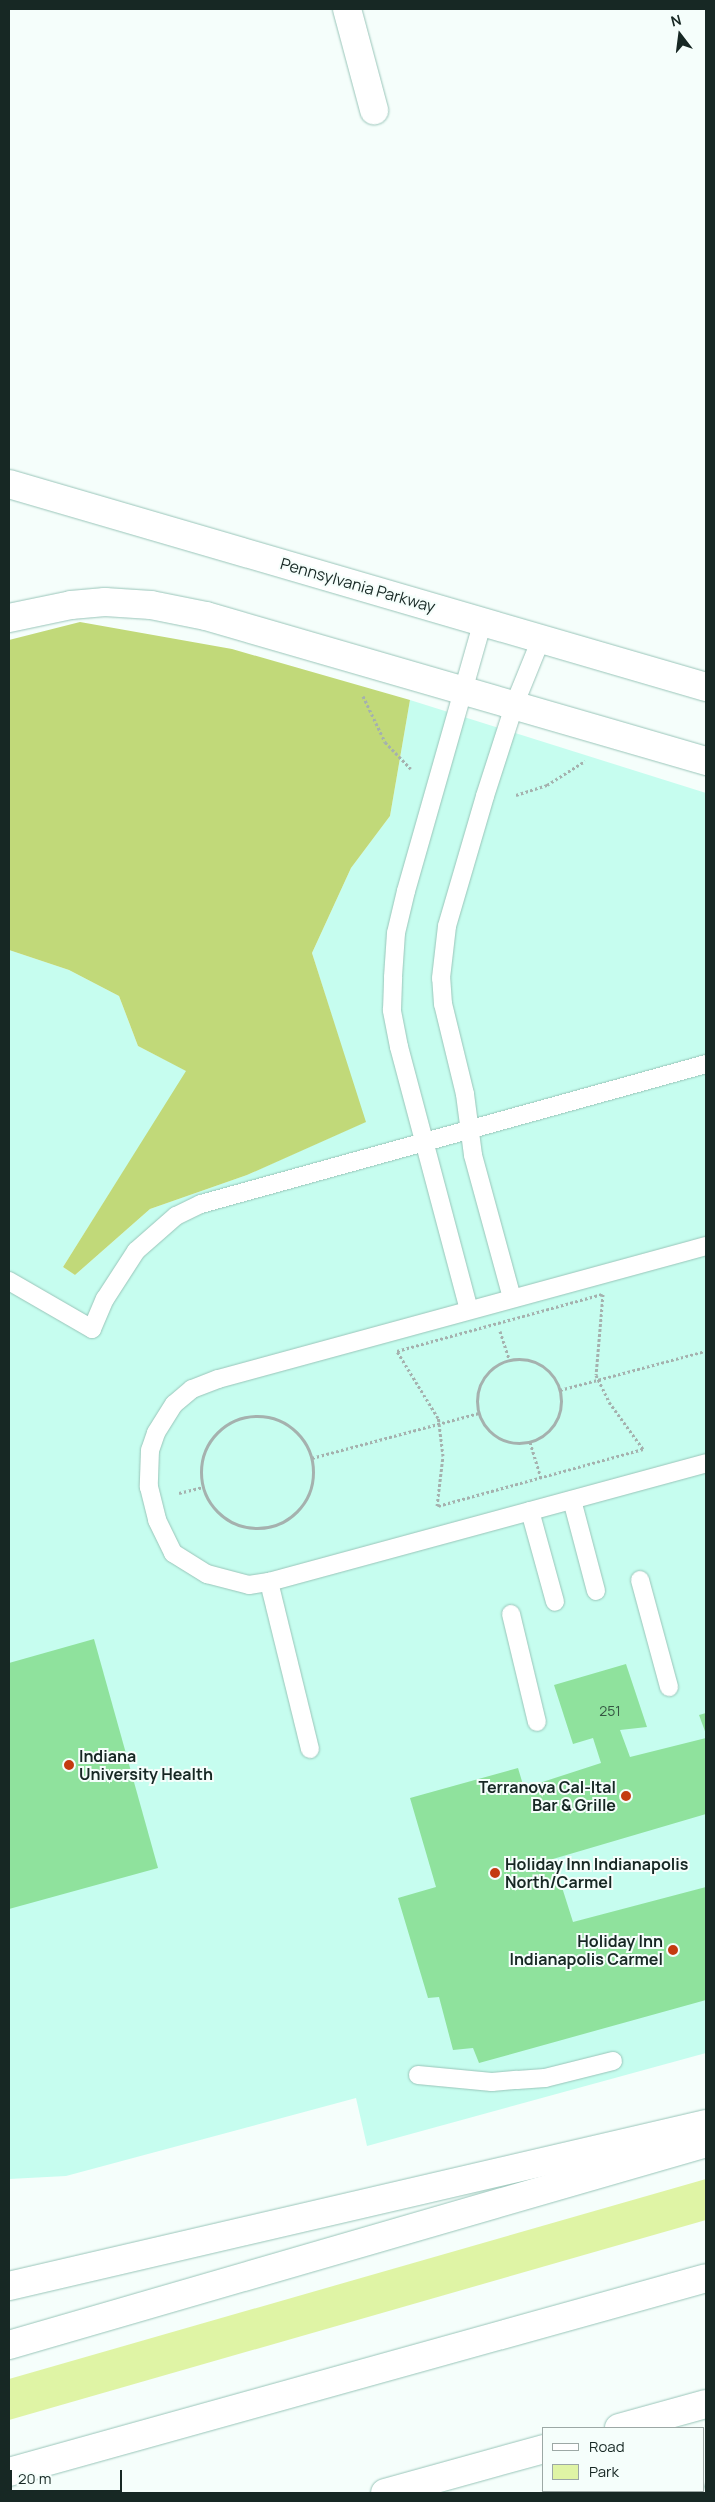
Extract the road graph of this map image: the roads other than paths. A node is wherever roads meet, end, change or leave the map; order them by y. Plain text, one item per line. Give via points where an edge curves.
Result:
1 (347, 9) edge
2 (374, 110) dead end
3 (9, 484) edge
4 (9, 618) edge
5 (483, 622) junction
6 (541, 639) junction
7 (706, 687) edge
8 (462, 689) junction
9 (515, 703) junction
10 (706, 761) edge
11 (706, 1064) edge
12 (469, 1128) junction
13 (424, 1140) junction
14 (706, 1246) edge
15 (9, 1281) edge
16 (512, 1298) junction
17 (470, 1310) junction
18 (706, 1463) edge
19 (572, 1500) junction
20 (530, 1511) junction
21 (640, 1580) dead end
22 (269, 1582) junction
23 (596, 1591) dead end
24 (556, 1602) dead end
25 (511, 1614) dead end
26 (668, 1687) dead end
27 (537, 1722) dead end
28 (310, 1749) dead end
29 (613, 2061) dead end
30 (418, 2075) dead end
31 (706, 2124) edge
32 (706, 2143) edge
33 (706, 2278) edge
34 (9, 2286) edge
35 (9, 2345) edge
36 (706, 2404) edge
37 (622, 2427) edge
38 (542, 2450) edge
39 (9, 2472) edge
40 (385, 2493) edge

1 - 2 main road
3 - 5 main road, Pennsylvania Parkway
4 - 8 main road via 70,604 152,605 206,616
5 - 6 main road, Pennsylvania Parkway
5 - 8 lane
6 - 7 main road, Pennsylvania Parkway
6 - 9 lane
8 - 9 main road
8 - 13 lane via 396,934 392,1010
9 - 10 main road
9 - 12 lane via 485,796 443,953 443,1004
11 - 12 lane
12 - 13 lane
12 - 16 lane via 473,1155
13 - 15 lane via 202,1204 176,1216 136,1250 105,1299 92,1329
13 - 17 lane
14 - 16 lane
16 - 17 lane
17 - 22 lane via 218,1379 192,1389 174,1404 150,1450 149,1488 164,1536 173,1552 207,1574 235,1583
18 - 19 lane
19 - 20 lane
19 - 23 lane
20 - 22 lane
20 - 24 lane
21 - 26 lane
22 - 28 lane
25 - 27 lane
29 - 30 lane via 545,2078 492,2082
31 - 34 main road
32 - 35 main road
33 - 39 main road
36 - 37 main road
38 - 40 main road

